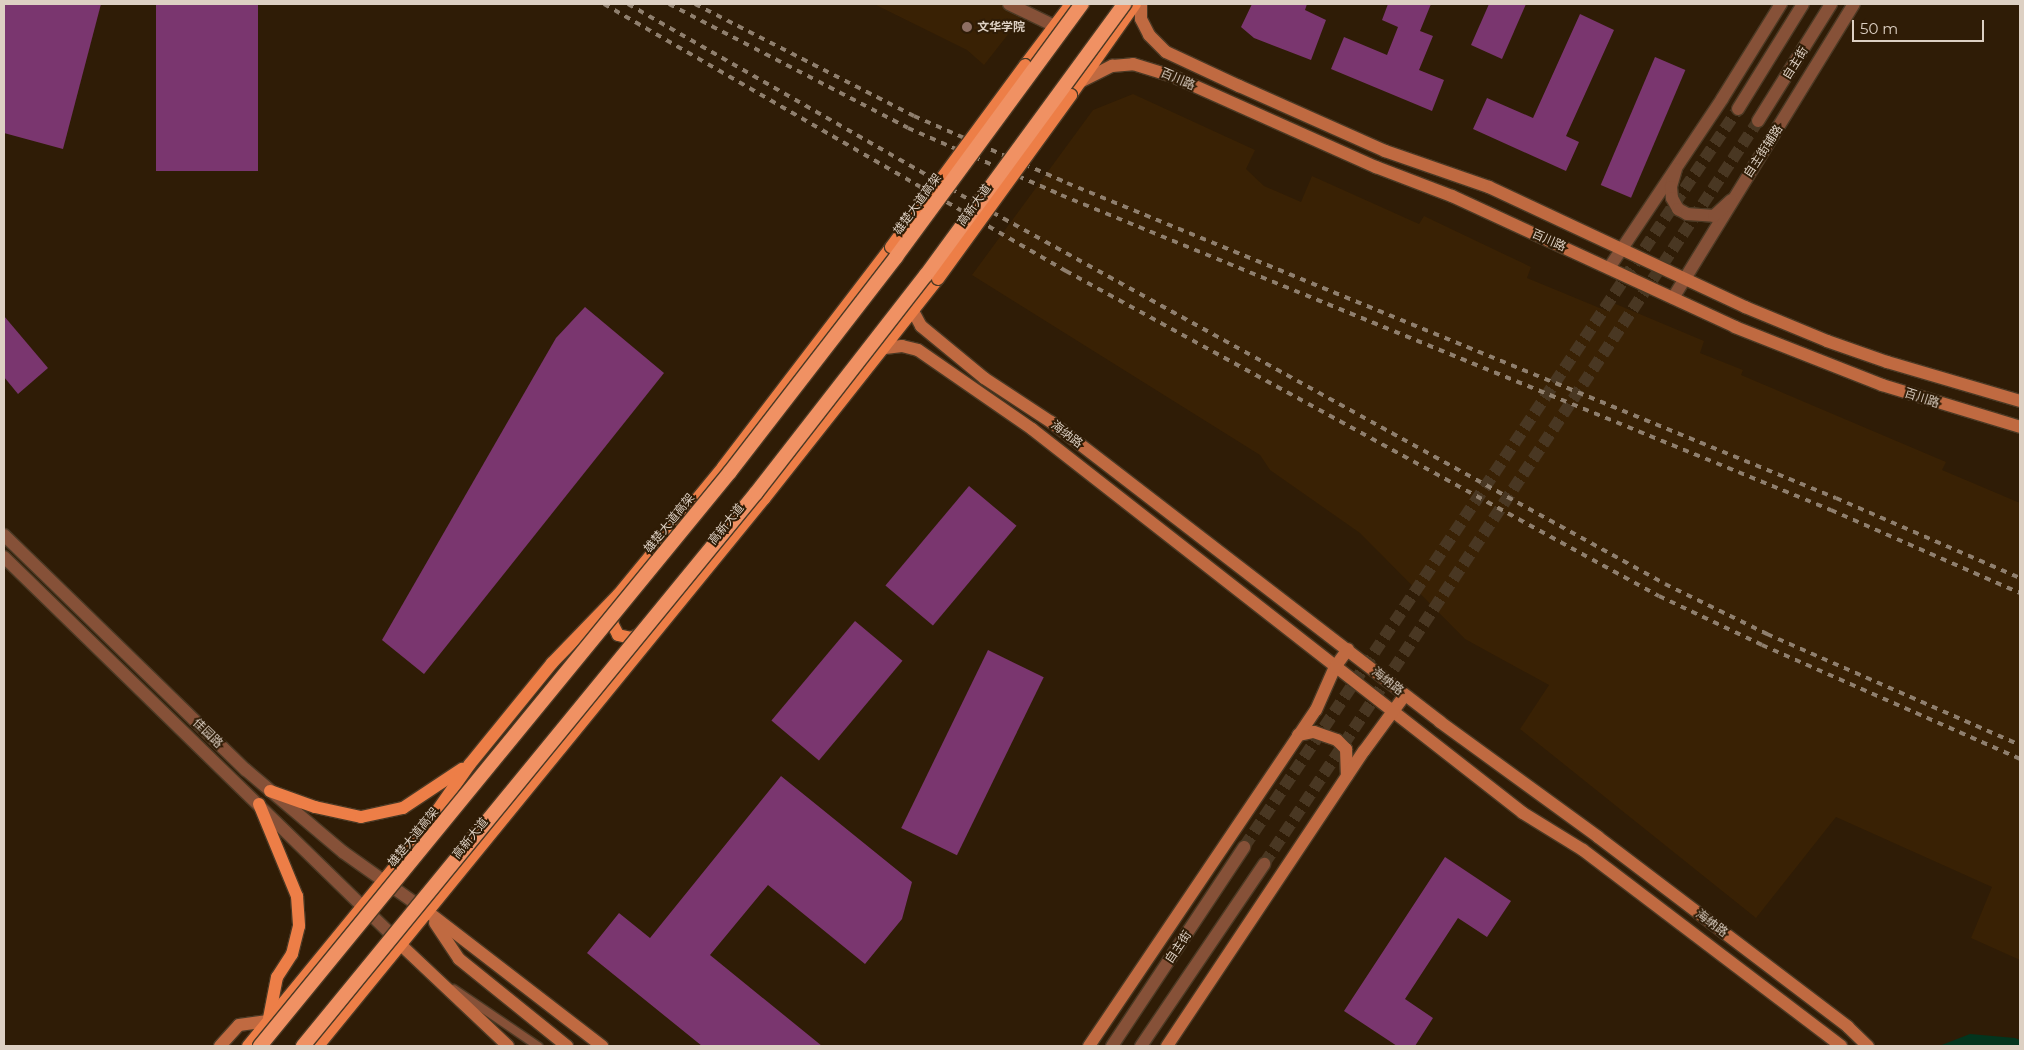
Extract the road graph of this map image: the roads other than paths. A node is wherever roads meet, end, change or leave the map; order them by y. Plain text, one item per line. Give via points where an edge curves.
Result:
1 (1009, 4) edge
2 (1071, 4) edge
3 (1082, 4) edge
4 (1124, 4) edge
5 (1135, 4) edge
6 (1141, 4) edge
7 (1781, 4) edge
8 (1803, 4) edge
9 (1831, 4) edge
10 (1854, 4) edge
11 (1055, 26) junction
12 (1082, 81) junction
13 (1738, 109) tunnel mouth
14 (1758, 121) tunnel mouth
15 (1676, 169) junction
16 (1731, 200) junction
17 (1622, 248) junction
18 (1610, 268) junction
19 (1685, 278) junction
20 (1673, 298) junction
21 (913, 311) junction
22 (884, 348) junction
23 (2020, 401) edge
24 (2020, 427) edge
25 (4, 535) edge
26 (4, 557) edge
27 (618, 595) junction
28 (661, 626) junction
29 (1348, 649) junction
30 (1335, 667) junction
31 (1405, 695) junction
32 (1394, 713) junction
33 (1298, 735) junction
34 (470, 764) junction
35 (1347, 776) junction
36 (270, 791) junction
37 (259, 804) junction
38 (1244, 847) tunnel mouth
39 (1264, 864) tunnel mouth
40 (383, 881) junction
41 (362, 906) junction
42 (428, 912) junction
43 (401, 944) junction
44 (442, 981) junction
45 (268, 1021) junction
46 (220, 1046) edge
47 (248, 1046) edge
48 (260, 1046) edge
49 (303, 1046) edge
50 (318, 1046) edge
51 (508, 1046) edge
52 (538, 1046) edge
53 (567, 1046) edge
54 (602, 1046) edge
55 (1089, 1046) edge
56 (1112, 1046) edge
57 (1140, 1046) edge
58 (1167, 1046) edge
59 (1842, 1046) edge
60 (1868, 1046) edge

1 - 11 street
2 - 11 main road
3 - 48 highway, 雄楚大道高架, bridge via 896,257 730,472
4 - 49 highway, bridge via 926,275 762,485
5 - 12 main road, 高新大道
6 - 17 main road, 百川路 via 1141,19 1149,35 1166,52 1385,151 1489,187
7 - 15 street
8 - 13 street, 自主街
9 - 14 street, 自主街
10 - 16 street, 自主街辅路
11 - 27 main road, bridge via 722,467
12 - 18 main road, 百川路 via 1112,66 1133,64 1153,69 1376,167 1452,196
12 - 21 main road, 高新大道, bridge
15 - 16 street via 1670,187 1672,198 1687,214 1714,216
15 - 17 street
16 - 19 street, 自主街辅路
17 - 18 street
17 - 19 main road, 百川路
18 - 20 main road, 百川路
19 - 20 street, 自主街辅路
19 - 23 main road, 百川路 via 1835,344
20 - 24 main road, 百川路 via 1850,374
21 - 22 main road, 高新大道
21 - 29 main road, 海纳路 via 921,326 984,378 1051,422
22 - 28 main road, 高新大道
22 - 30 main road, 海纳路 via 902,346 918,350 1032,430
25 - 36 street, 佳园路
26 - 37 street, 佳园路
27 - 28 main road via 612,623 618,636 631,638
27 - 34 main road via 552,663
28 - 42 main road, 高新大道
29 - 30 main road
29 - 31 main road, 海纳路
30 - 32 main road, 海纳路
30 - 33 main road via 1316,710
31 - 32 main road
31 - 60 main road, 海纳路 via 1755,955 1848,1026
32 - 35 main road
32 - 59 main road, 海纳路 via 1523,813 1584,850
33 - 35 main road via 1314,732 1337,740 1346,749
33 - 55 main road
34 - 36 main road via 420,799 389,813 361,817 344,815
34 - 40 main road via 416,841
35 - 58 main road
36 - 40 street, 佳园路 via 342,852
37 - 41 street, 佳园路
37 - 45 main road via 297,896 299,926 292,954 277,977
38 - 56 street, 自主街
39 - 57 street, 自主街
40 - 41 main road
40 - 42 street, 佳园路
41 - 43 street, 佳园路
41 - 45 main road
42 - 43 main road, 高新大道
42 - 53 main road via 459,960
42 - 54 main road
43 - 44 main road
43 - 50 main road, 高新大道
44 - 51 main road
44 - 52 lane
45 - 46 main road via 239,1025
45 - 47 main road

